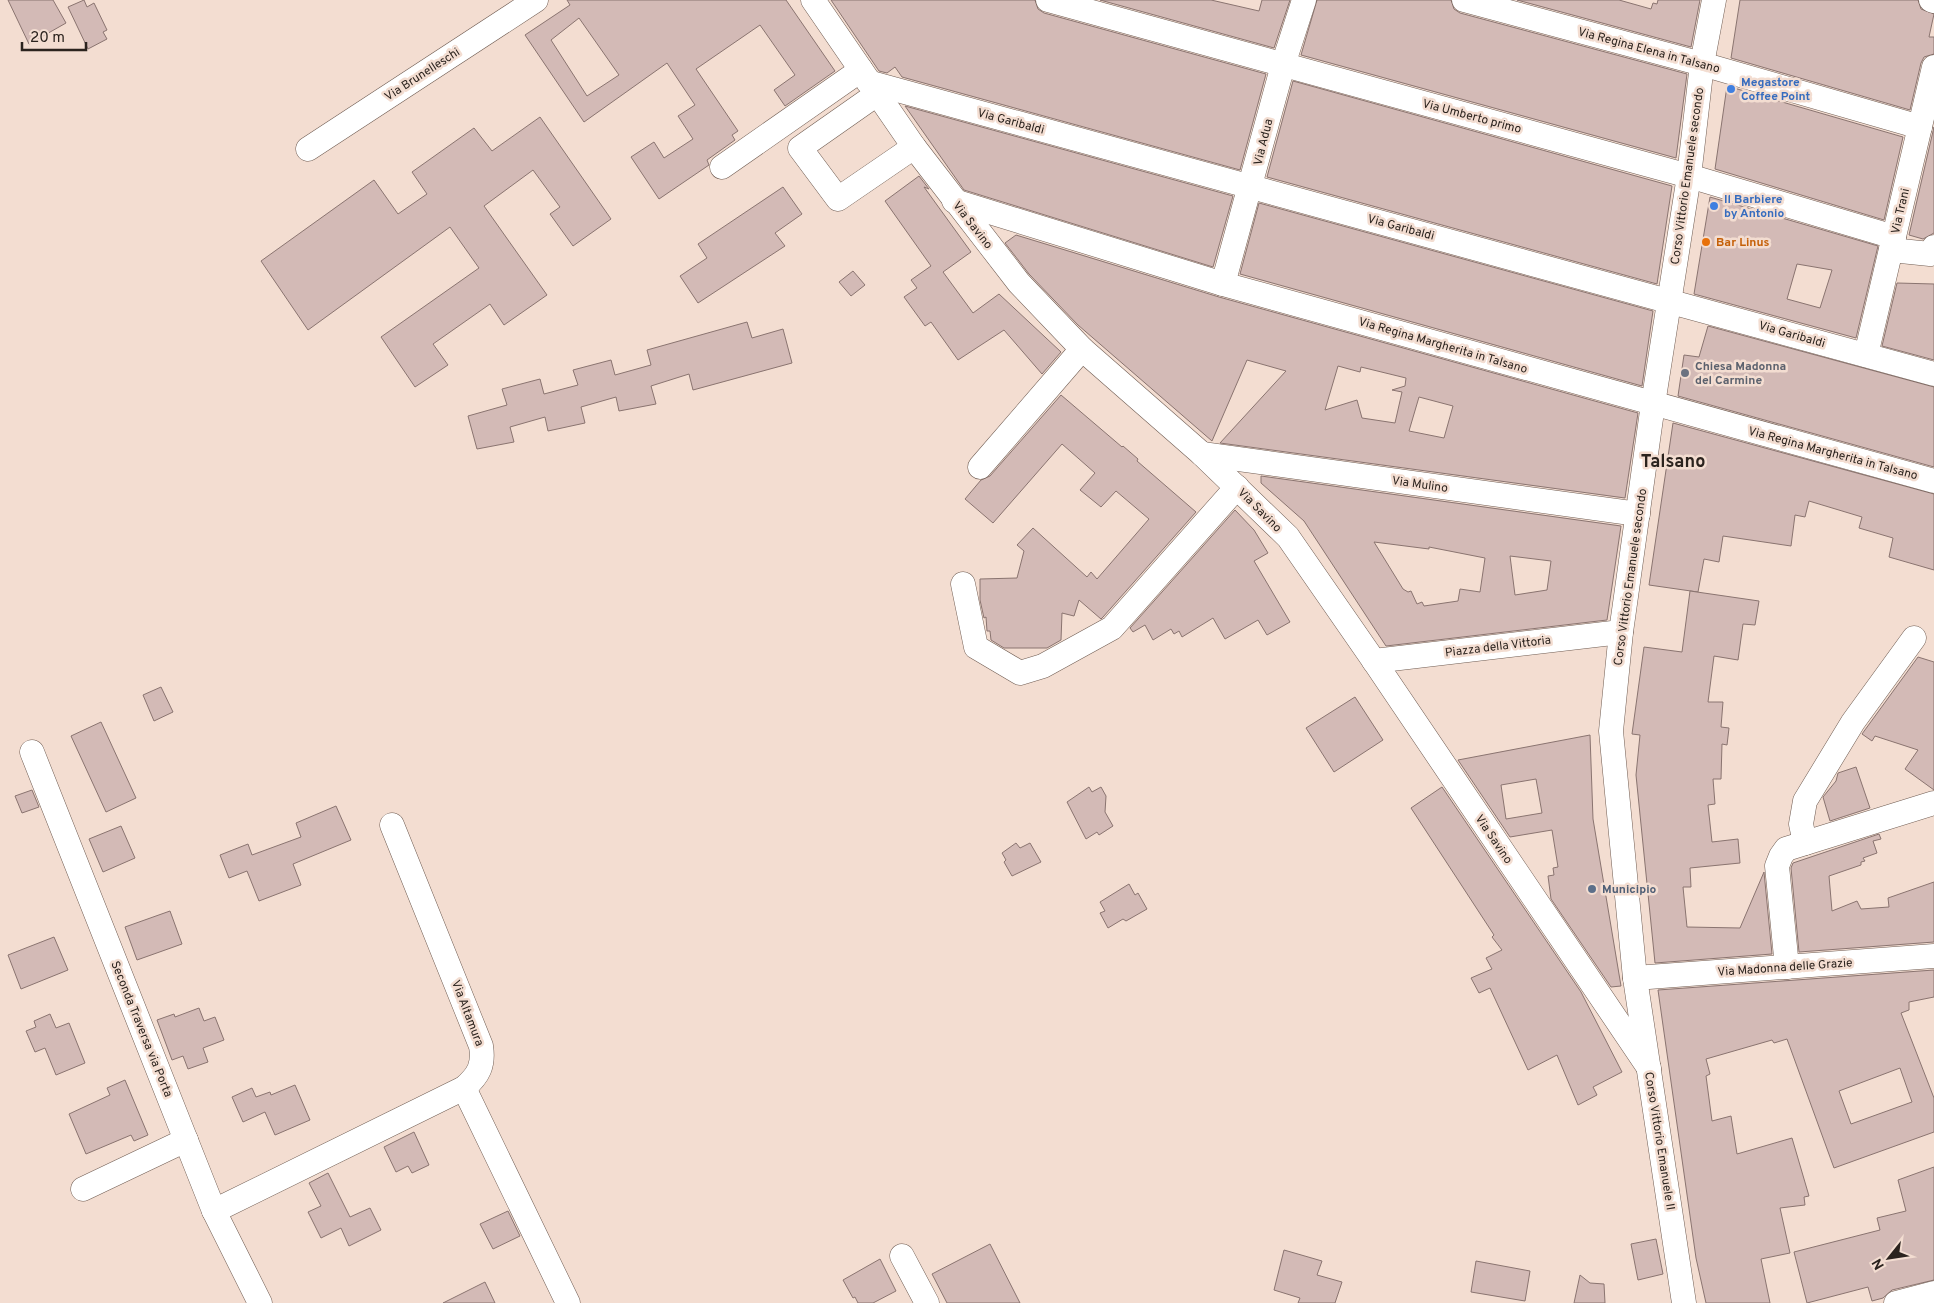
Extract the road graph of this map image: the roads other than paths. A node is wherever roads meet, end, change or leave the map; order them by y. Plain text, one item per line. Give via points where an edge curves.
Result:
1 (536, 0) edge
2 (813, 0) edge
3 (1048, 0) edge
4 (1304, 0) edge
5 (1464, 0) edge
6 (1714, 0) edge
7 (1702, 64) junction
8 (1283, 65) junction
9 (1934, 67) edge
10 (869, 82) junction
11 (1920, 127) junction
12 (914, 147) junction
13 (308, 149) dead end
14 (722, 167) dead end
15 (1689, 176) junction
16 (1251, 186) junction
17 (954, 201) junction
18 (1892, 243) junction
19 (1934, 247) edge
20 (1223, 284) junction
21 (1668, 300) junction
22 (1082, 349) junction
23 (1866, 355) junction
24 (1934, 374) edge
25 (1653, 404) junction
26 (1202, 454) junction
27 (980, 467) dead end
28 (1934, 481) edge
29 (1237, 487) junction
30 (1638, 514) junction
31 (963, 584) dead end
32 (1622, 632) junction
33 (1914, 638) dead end
34 (1374, 661) junction
35 (32, 752) dead end
36 (1934, 802) edge
37 (392, 825) dead end
38 (1805, 843) junction
39 (1934, 956) edge
40 (1787, 967) junction
41 (1635, 978) junction
42 (1649, 1068) junction
43 (464, 1088) junction
44 (186, 1140) junction
45 (82, 1189) dead end
46 (214, 1211) junction
47 (902, 1256) dead end
48 (1934, 1293) edge
49 (260, 1303) edge
50 (568, 1303) edge
51 (927, 1303) edge
52 (1684, 1303) edge
53 (1896, 1303) edge

1 - 13 street, Via Brunelleschi
2 - 10 street, Via Savino
3 - 8 street, Via Umberto primo
4 - 8 street, Via Adua
5 - 7 street, Via Regina Elena in Talsano
6 - 7 street, Corso Vittorio Emanuele secondo
7 - 11 street, Via Regina Elena in Talsano
7 - 15 street, Corso Vittorio Emanuele secondo
8 - 15 street, Via Umberto primo
8 - 16 street, Via Adua
9 - 11 street, Via Trani
10 - 12 street, Via Savino
10 - 12 street via 800,148 838,199
10 - 14 street
10 - 16 street, Via Garibaldi
11 - 18 street, Via Trani
12 - 17 street, Via Savino
15 - 18 street, Via Umberto primo
15 - 21 street, Corso Vittorio Emanuele secondo
16 - 20 street, Via Adua
16 - 21 street, Via Garibaldi
17 - 20 street, Via Regina Margherita in Talsano
17 - 22 street, Via Savino via 1019,283
18 - 19 street, Via Umberto primo via 1930,254
18 - 23 street, Via Trani
20 - 25 street, Via Regina Margherita in Talsano
21 - 23 street, Via Garibaldi
21 - 25 street, Corso Vittorio Emanuele secondo
22 - 26 street, Via Savino
22 - 27 street
23 - 24 street, Via Garibaldi
25 - 28 street, Via Regina Margherita in Talsano
25 - 30 street, Corso Vittorio Emanuele secondo
26 - 29 street, Via Savino
26 - 30 street, Via Mulino
29 - 31 street via 1112,628 1043,666 1020,673 976,647
29 - 34 street, Via Savino via 1288,537
30 - 32 street, Corso Vittorio Emanuele secondo
32 - 34 street, Piazza della Vittoria
32 - 41 street, Corso Vittorio Emanuele secondo via 1611,731
33 - 38 street via 1853,722 1804,801 1801,824
34 - 42 street, Via Savino
35 - 44 street, Seconda Traversa via Porta
36 - 38 street
37 - 43 street, Via Altamura via 481,1046 481,1069
38 - 40 street via 1786,849 1777,866
39 - 40 street, Via Madonna delle Grazie
40 - 41 street, Via Madonna delle Grazie
41 - 42 street, Corso Vittorio Emanuele II
42 - 52 street, Corso Vittorio Emanuele II
43 - 46 street
43 - 50 street
44 - 45 street
44 - 46 street, Seconda Traversa via Porta
46 - 49 street, Seconda Traversa via Porta
47 - 51 street
48 - 53 street

